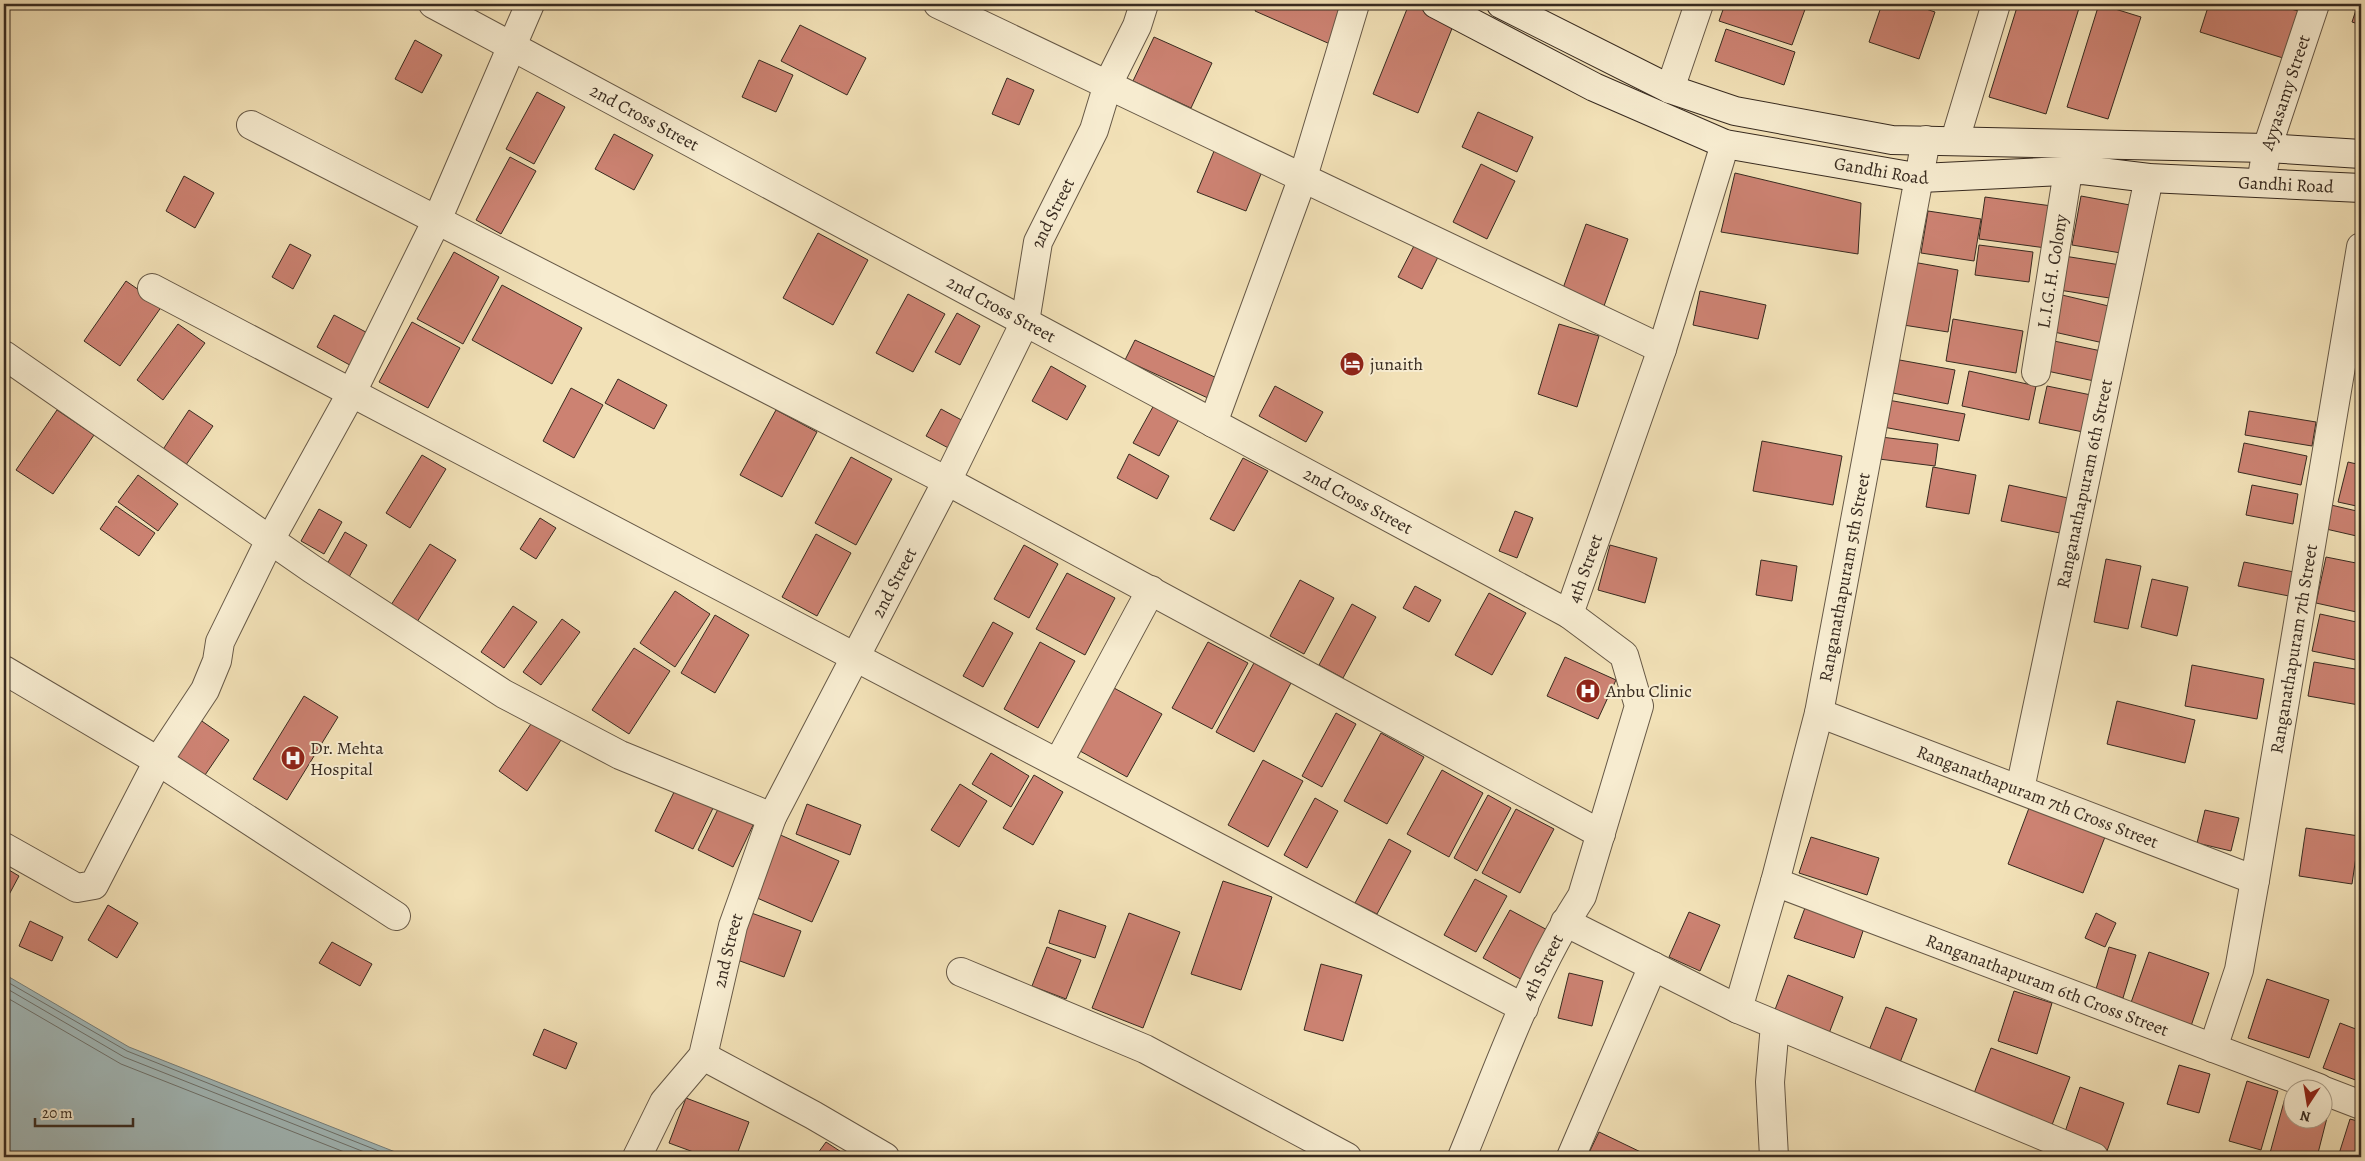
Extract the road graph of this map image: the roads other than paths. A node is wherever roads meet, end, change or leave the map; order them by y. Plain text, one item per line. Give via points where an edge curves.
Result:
1 (433, 4) edge
2 (530, 4) edge
3 (938, 4) edge
4 (1144, 4) edge
5 (1356, 4) edge
6 (1436, 4) edge
7 (1501, 4) edge
8 (1699, 4) edge
9 (1996, 4) edge
10 (2315, 4) edge
11 (512, 47) junction
12 (1108, 84) junction
13 (1670, 89) junction
14 (251, 125) dead end
15 (1926, 140) junction
16 (1955, 140) junction
17 (1725, 144) junction
18 (2267, 148) junction
19 (2361, 154) edge
20 (2068, 171) junction
21 (1303, 177) junction
22 (1921, 178) junction
23 (2149, 178) junction
24 (2261, 183) junction
25 (2361, 188) edge
26 (437, 220) junction
27 (2361, 247) edge
28 (152, 288) dead end
29 (1025, 322) junction
30 (1662, 349) junction
31 (4, 355) edge
32 (2036, 372) dead end
33 (352, 392) junction
34 (1213, 423) junction
35 (946, 481) junction
36 (270, 540) junction
37 (1151, 590) junction
38 (1569, 614) junction
39 (854, 656) junction
40 (4, 670) edge
41 (1819, 713) junction
42 (158, 761) junction
43 (1058, 763) junction
44 (2020, 789) junction
45 (772, 817) junction
46 (1602, 834) junction
47 (4, 847) edge
48 (2255, 880) junction
49 (1775, 882) junction
50 (396, 916) dead end
51 (1565, 922) junction
52 (1653, 966) junction
53 (961, 972) dead end
54 (1524, 1008) junction
55 (1738, 1009) junction
56 (1775, 1024) junction
57 (2213, 1048) junction
58 (703, 1056) junction
59 (2292, 1078) edge
60 (2332, 1094) edge
61 (2361, 1104) edge
62 (637, 1157) edge
63 (885, 1157) edge
64 (1348, 1157) edge
65 (1462, 1157) edge
66 (1571, 1157) edge
67 (1774, 1157) edge
68 (2094, 1157) edge

1 - 11 street, 2nd Cross Street
2 - 11 street
3 - 12 street
4 - 12 street, 2nd Street via 1137,26
5 - 21 street
6 - 17 street, Gandhi Road via 1594,87
7 - 13 street, Gandhi Road
8 - 13 street
9 - 16 street
10 - 18 street, Ayyasamy Street
11 - 26 street
11 - 29 street, 2nd Cross Street
12 - 21 street
12 - 29 street, 2nd Street via 1094,130 1038,242
13 - 15 street, Gandhi Road via 1735,110 1892,140
14 - 26 street
15 - 16 street, Gandhi Road
15 - 22 street, Ranganathapuram 5th Street
16 - 18 street, Gandhi Road
17 - 22 street, Gandhi Road
17 - 30 street, 4th Street
18 - 19 street, Gandhi Road
18 - 24 street, Ayyasamy Street
20 - 22 street, Gandhi Road
20 - 23 street, Gandhi Road
20 - 32 street, L.I.G.H. Colony
21 - 30 street
21 - 34 street
22 - 41 street, Ranganathapuram 5th Street
23 - 24 street, Gandhi Road
23 - 44 street, Ranganathapuram 6th Street
24 - 25 street, Gandhi Road
26 - 33 street
26 - 35 street
27 - 48 street, Ranganathapuram 7th Street
28 - 33 street
29 - 34 street, 2nd Cross Street
29 - 35 street, 2nd Street
30 - 38 street, 4th Street
31 - 36 street
33 - 36 street
33 - 39 street
34 - 38 street, 2nd Cross Street
35 - 37 street
35 - 39 street, 2nd Street
36 - 42 street via 220,642 217,661 205,690
36 - 45 street via 504,694 620,755
37 - 43 street
37 - 46 street
38 - 46 street, 4th Street via 1624,655 1639,706
39 - 43 street
39 - 45 street, 2nd Street
40 - 42 street
41 - 44 street, Ranganathapuram 7th Cross Street
41 - 49 street, Ranganathapuram 5th Street
42 - 47 street via 94,885 76,888
42 - 50 street
43 - 54 street
44 - 48 street, Ranganathapuram 7th Cross Street
45 - 58 street, 2nd Street via 733,926
46 - 51 street, 4th Street via 1582,896
48 - 57 street, Ranganathapuram 7th Street via 2239,970
49 - 55 street, Ranganathapuram 5th Street
49 - 57 street, Ranganathapuram 6th Cross Street
51 - 52 street
51 - 54 street, 4th Street
52 - 55 street
52 - 66 street
53 - 64 street via 1145,1050
54 - 65 street, 4th Street
55 - 56 street
56 - 67 street via 1770,1082
56 - 68 street
57 - 59 street, Ranganathapuram 6th Cross Street
58 - 62 street, 2nd Street via 664,1102
58 - 63 street
60 - 61 street

